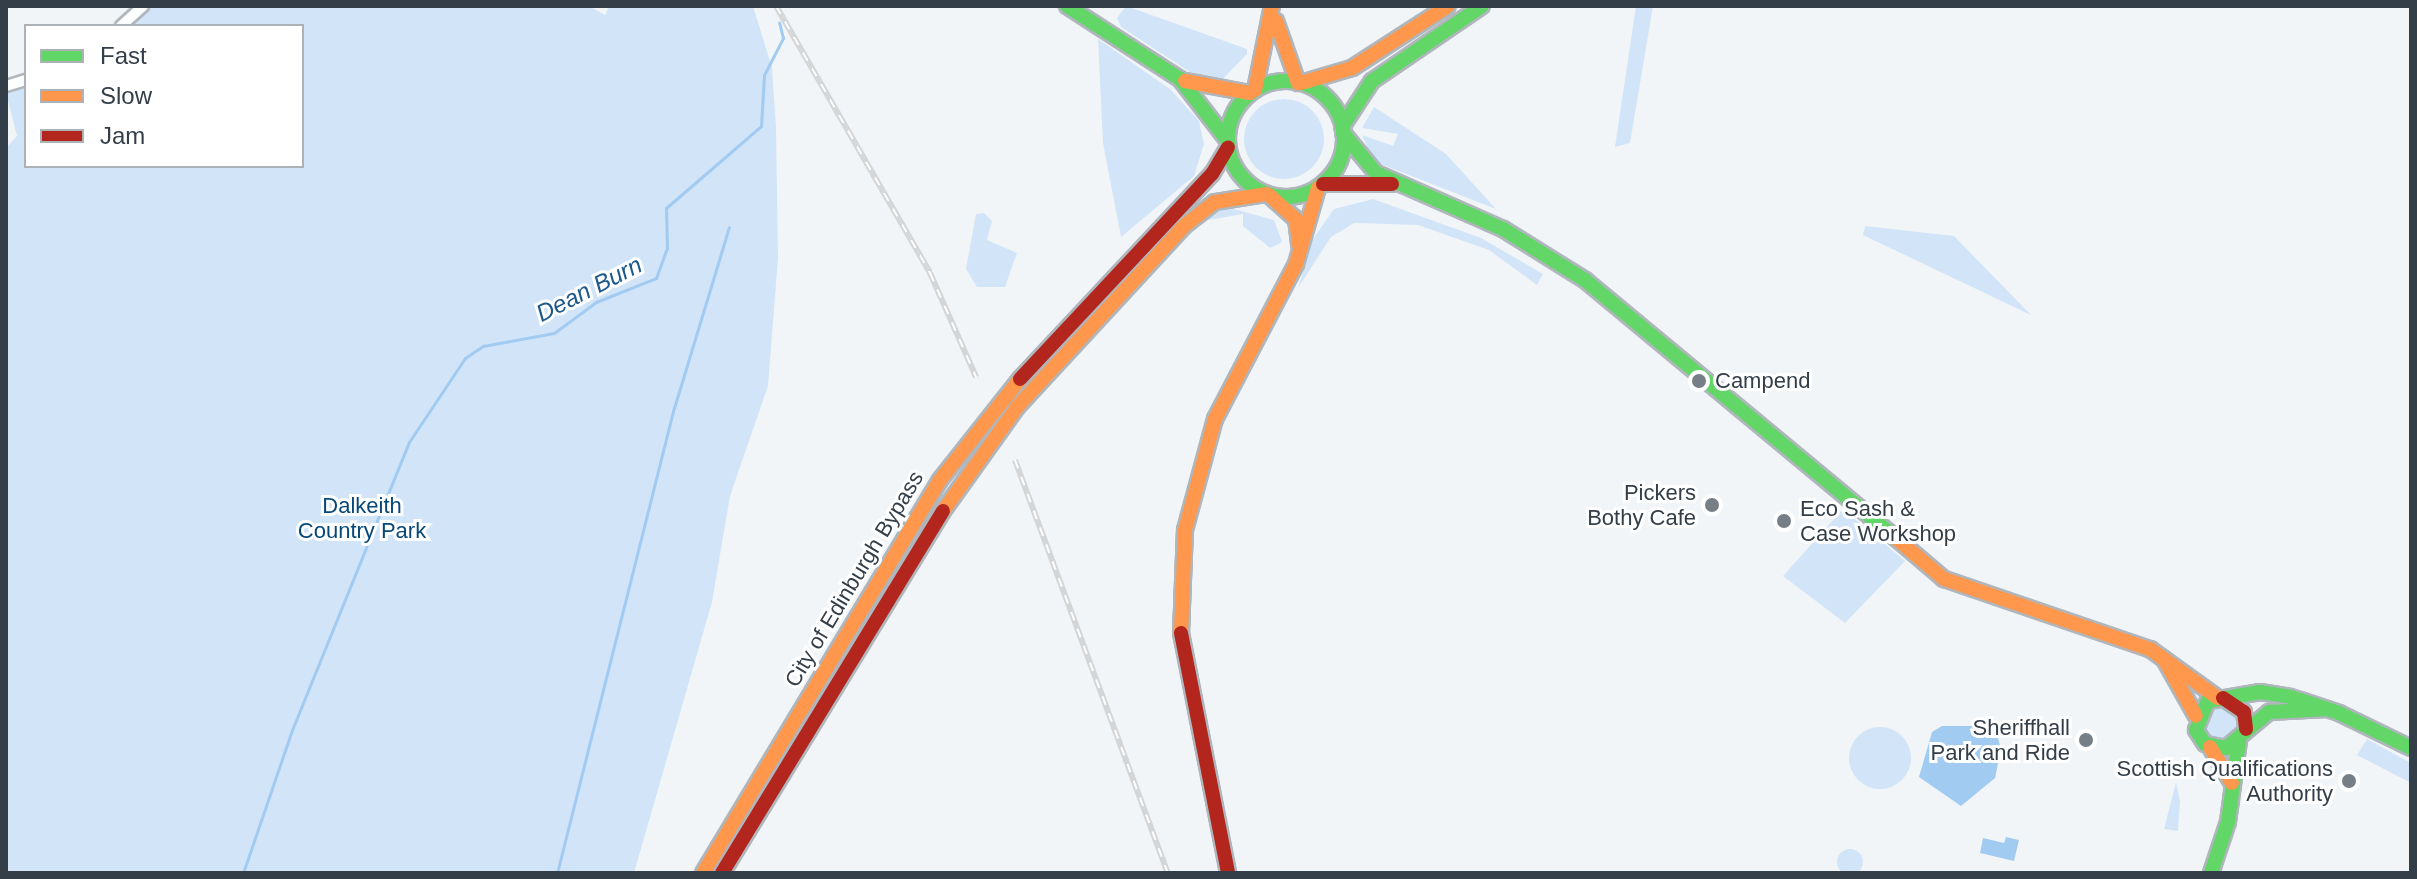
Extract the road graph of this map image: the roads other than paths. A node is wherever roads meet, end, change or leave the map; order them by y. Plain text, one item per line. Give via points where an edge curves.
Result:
1 (143, 6) edge
2 (1067, 6) edge
3 (1448, 6) edge
4 (1482, 6) edge
5 (1272, 7) edge
6 (123, 24) edge
7 (1180, 79) junction
8 (1300, 83) junction
9 (1253, 92) junction
10 (1343, 130) junction
11 (1228, 144) junction
12 (1402, 185) junction
13 (1320, 186) junction
14 (1268, 194) junction
15 (1298, 254) junction
16 (2161, 654) junction
17 (2198, 680) junction
18 (2247, 693) junction
19 (2221, 698) junction
20 (2327, 709) junction
21 (2196, 716) junction
22 (2242, 735) junction
23 (2210, 747) junction
24 (2411, 748) edge
25 (2232, 784) junction
26 (703, 873) edge
27 (722, 873) edge
28 (1228, 873) edge
29 (2211, 873) edge

1 - 6 street
2 - 7 main road
3 - 8 main road via 1352,68
4 - 10 main road via 1372,81
5 - 8 main road
5 - 9 main road
7 - 9 main road
7 - 11 main road
8 - 9 main road
8 - 10 main road via 1328,100
9 - 11 main road via 1234,112
10 - 12 main road via 1361,160
10 - 13 main road via 1341,156
11 - 14 main road via 1245,180
11 - 26 main road, City of Edinburgh Bypass via 1212,174 1056,334 940,480
12 - 13 main road
12 - 16 main road via 1503,229 1585,280 1944,579
13 - 14 main road
13 - 15 main road
14 - 15 main road via 1296,219
14 - 27 main road, City of Edinburgh Bypass via 1215,202 1184,226 1018,406 907,561
15 - 28 main road via 1225,394 1185,530 1181,634
16 - 17 main road
16 - 21 main road
17 - 18 main road
17 - 19 main road
18 - 19 main road
18 - 20 main road
19 - 21 main road
19 - 22 main road via 2244,712
20 - 22 main road via 2282,708
20 - 24 main road
21 - 23 main road via 2199,738
22 - 23 main road
22 - 25 main road
23 - 25 main road
25 - 29 main road

